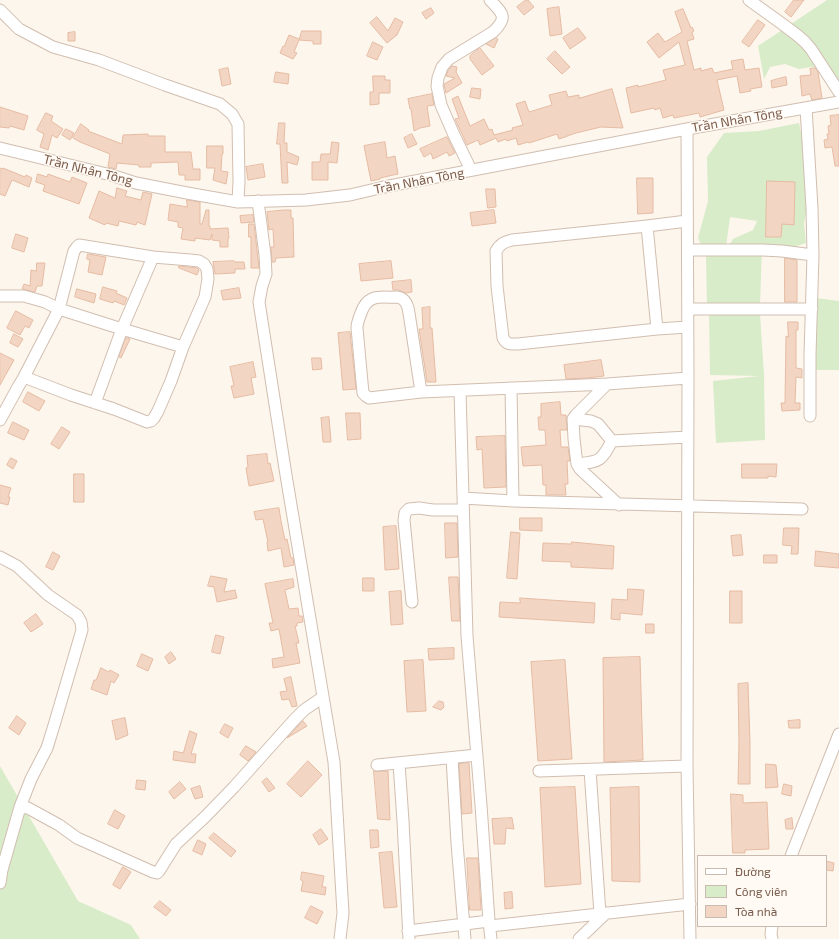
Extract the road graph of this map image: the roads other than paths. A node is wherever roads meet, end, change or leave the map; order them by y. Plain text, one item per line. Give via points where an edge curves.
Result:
1 (490, 0) edge
2 (748, 0) edge
3 (0, 10) edge
4 (839, 92) edge
5 (839, 102) edge
6 (806, 108) junction
7 (687, 129) junction
8 (0, 148) edge
9 (471, 170) junction
10 (238, 202) junction
11 (258, 202) junction
12 (687, 221) junction
13 (647, 226) junction
14 (688, 250) junction
15 (813, 255) junction
16 (153, 257) junction
17 (0, 296) edge
18 (59, 309) junction
19 (688, 309) junction
20 (812, 309) junction
21 (688, 327) junction
22 (122, 329) junction
23 (657, 329) junction
24 (183, 347) junction
25 (24, 377) junction
26 (688, 378) junction
27 (606, 384) junction
28 (511, 388) junction
29 (460, 391) junction
30 (421, 392) junction
31 (96, 403) junction
32 (810, 416) dead end
33 (573, 419) junction
34 (0, 420) edge
35 (688, 437) junction
36 (612, 441) junction
37 (577, 464) junction
38 (513, 501) junction
39 (463, 504) junction
40 (618, 505) junction
41 (687, 506) junction
42 (802, 510) dead end
43 (0, 557) edge
44 (412, 602) dead end
45 (323, 697) junction
46 (839, 734) edge
47 (477, 755) junction
48 (452, 758) junction
49 (399, 763) junction
50 (377, 765) dead end
51 (687, 766) junction
52 (590, 770) junction
53 (539, 771) dead end
54 (20, 807) junction
55 (791, 855) edge
56 (0, 883) edge
57 (690, 904) junction
58 (603, 914) junction
59 (489, 923) junction
60 (464, 924) junction
61 (772, 927) edge
62 (408, 935) edge
63 (340, 939) edge
64 (465, 939) edge
65 (491, 939) edge
66 (579, 939) edge
67 (690, 939) edge
68 (772, 939) edge

1 - 9 street via 502,14 499,27 449,59 442,67 437,86 441,105
2 - 4 street via 805,42
3 - 10 street via 19,29 53,47 99,60 220,104 232,114 238,124
5 - 6 street, Trần Nhân Tông
6 - 7 street, Trần Nhân Tông
6 - 15 street
7 - 9 street, Trần Nhân Tông
7 - 12 street
8 - 10 street, Trần Nhân Tông via 136,183
9 - 11 street, Trần Nhân Tông via 350,195
10 - 11 street, Trần Nhân Tông
11 - 45 street via 266,274 259,302
12 - 13 street
12 - 14 street
13 - 23 street
13 - 23 street via 502,243 496,251 497,286 503,338 509,344
14 - 15 street via 763,250
14 - 19 street
15 - 20 street
16 - 18 street via 79,245 74,251
16 - 22 street
16 - 24 street via 199,261 207,269 205,297
17 - 18 street via 24,296
18 - 22 street
18 - 25 street
19 - 20 street
19 - 21 street
20 - 32 street
21 - 23 street
21 - 26 street
22 - 24 street
22 - 31 street
24 - 31 street via 171,381 151,421 147,422
25 - 31 street
25 - 34 street
26 - 27 street
26 - 35 street
27 - 28 street
27 - 33 street
28 - 29 street
28 - 38 street
29 - 30 street
29 - 39 street
30 - 30 street via 369,398 363,393 357,324 367,301 374,298 398,297 408,306
33 - 36 street via 598,424
33 - 37 street
35 - 36 street
35 - 41 street
36 - 37 street via 599,460
37 - 40 street
38 - 39 street
38 - 40 street
39 - 44 street via 433,510 409,509 406,513 404,520
39 - 47 street via 467,636
40 - 41 street
41 - 42 street
41 - 51 street
43 - 54 street via 17,566 48,595 77,615 82,625 47,748
45 - 54 street via 294,720 234,787 176,844 157,873 77,838 44,816
45 - 63 street via 334,762 343,913
46 - 55 street
47 - 48 street
47 - 59 street
48 - 49 street
48 - 60 street
49 - 50 street
49 - 62 street
51 - 52 street
51 - 57 street
52 - 53 street
52 - 58 street
54 - 56 street
57 - 58 street
57 - 67 street
58 - 59 street
58 - 66 street
59 - 60 street
59 - 65 street
60 - 62 street
60 - 64 street
61 - 68 street

